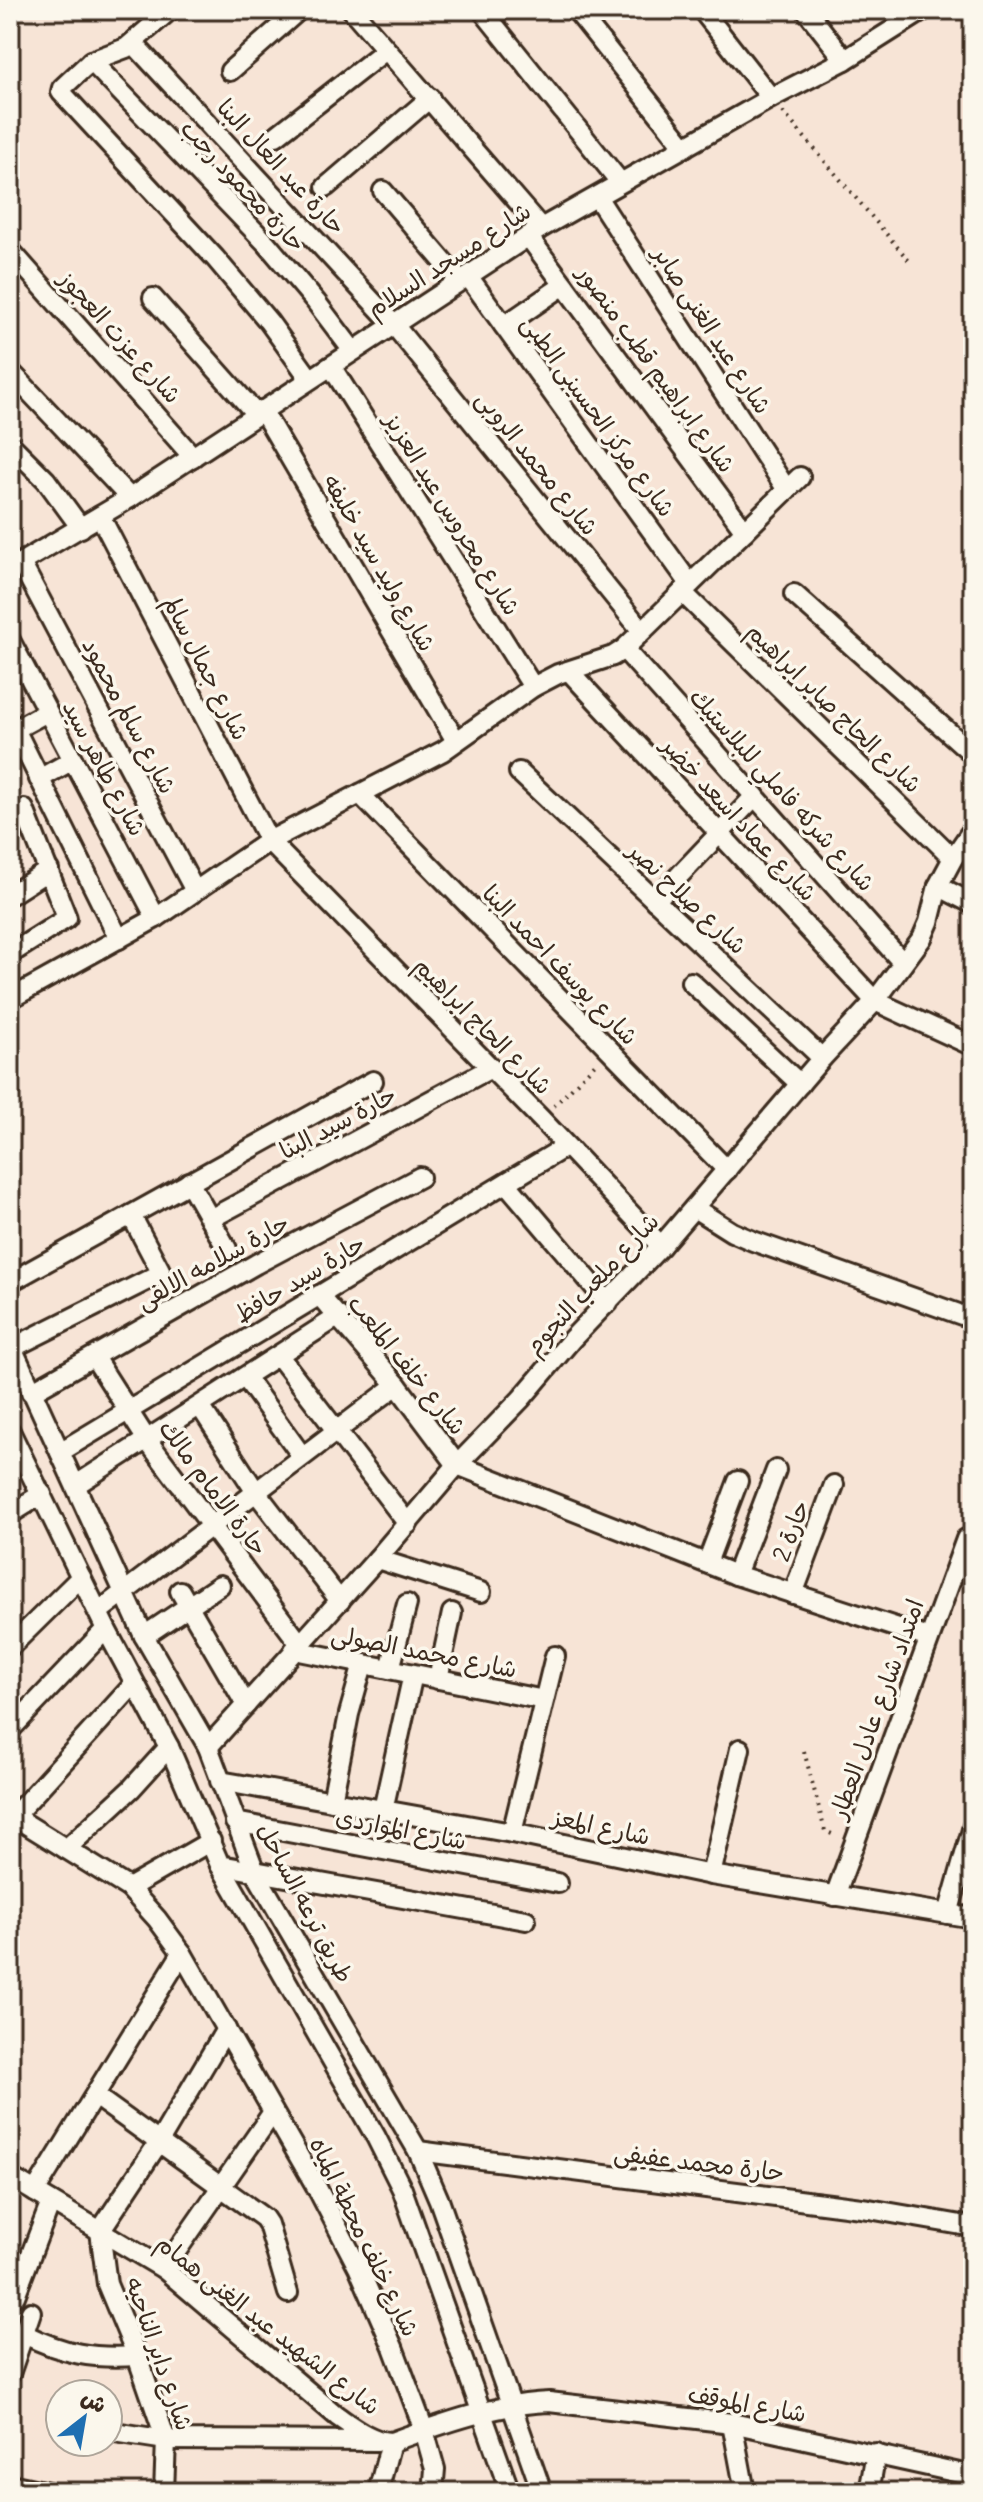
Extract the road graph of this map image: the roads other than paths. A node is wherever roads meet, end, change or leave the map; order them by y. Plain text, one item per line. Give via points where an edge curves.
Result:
1 (170, 10) edge
2 (299, 10) edge
3 (352, 10) edge
4 (482, 10) edge
5 (576, 10) edge
6 (702, 10) edge
7 (806, 10) edge
8 (918, 12) edge
9 (133, 43) junction
10 (386, 50) junction
11 (845, 60) junction
12 (91, 61) junction
13 (230, 71) dead end
14 (430, 98) junction
15 (771, 98) junction
16 (276, 136) dead end
17 (685, 147) junction
18 (620, 182) junction
19 (326, 187) dead end
20 (383, 191) dead end
21 (597, 197) junction
22 (535, 232) junction
23 (10, 250) edge
24 (464, 278) junction
25 (564, 285) junction
26 (153, 298) dead end
27 (394, 325) junction
28 (504, 326) junction
29 (353, 351) junction
30 (331, 366) junction
31 (10, 371) edge
32 (310, 379) junction
33 (259, 412) junction
34 (10, 444) edge
35 (193, 457) junction
36 (130, 498) junction
37 (100, 516) junction
38 (81, 528) junction
39 (745, 531) junction
40 (16, 566) edge
41 (686, 588) junction
42 (794, 594) dead end
43 (642, 631) junction
44 (10, 642) edge
45 (624, 649) junction
46 (569, 671) junction
47 (533, 687) junction
48 (47, 712) junction
49 (12, 730) edge
50 (456, 741) junction
51 (973, 754) edge
52 (73, 760) junction
53 (519, 772) dead end
54 (39, 779) junction
55 (360, 794) junction
56 (48, 796) junction
57 (755, 796) junction
58 (17, 813) edge
59 (973, 829) edge
60 (719, 833) junction
61 (269, 841) junction
62 (953, 858) junction
63 (49, 870) junction
64 (938, 886) junction
65 (195, 891) junction
66 (10, 895) edge
67 (655, 901) junction
68 (973, 904) edge
69 (156, 918) junction
70 (119, 939) junction
71 (10, 954) edge
72 (903, 963) junction
73 (691, 982) dead end
74 (10, 999) edge
75 (875, 1001) junction
76 (973, 1046) edge
77 (822, 1058) junction
78 (489, 1069) junction
79 (373, 1081) dead end
80 (800, 1084) junction
81 (565, 1147) junction
82 (727, 1170) junction
83 (420, 1177) dead end
84 (189, 1182) junction
85 (506, 1183) junction
86 (694, 1208) junction
87 (131, 1215) junction
88 (210, 1219) junction
89 (661, 1246) junction
90 (227, 1249) dead end
91 (10, 1282) edge
92 (319, 1295) junction
93 (608, 1303) junction
94 (339, 1316) junction
95 (973, 1319) edge
96 (11, 1345) edge
97 (279, 1356) junction
98 (94, 1357) junction
99 (245, 1377) junction
100 (397, 1385) junction
101 (31, 1392) junction
102 (200, 1406) junction
103 (128, 1411) junction
104 (10, 1431) edge
105 (336, 1431) junction
106 (147, 1440) junction
107 (60, 1452) junction
108 (16, 1456) edge
109 (302, 1456) junction
110 (457, 1465) junction
111 (776, 1470) dead end
112 (738, 1481) dead end
113 (76, 1485) junction
114 (834, 1485) dead end
115 (256, 1492) junction
116 (42, 1494) junction
117 (10, 1514) edge
118 (408, 1524) junction
119 (211, 1526) junction
120 (966, 1539) dead end
121 (377, 1559) junction
122 (707, 1563) junction
123 (736, 1575) junction
124 (81, 1577) junction
125 (220, 1585) dead end
126 (124, 1592) junction
127 (481, 1592) dead end
128 (793, 1594) junction
129 (185, 1598) junction
130 (340, 1601) junction
131 (407, 1604) dead end
132 (452, 1613) dead end
133 (102, 1620) junction
134 (144, 1636) junction
135 (929, 1638) junction
136 (10, 1647) edge
137 (297, 1647) junction
138 (555, 1656) dead end
139 (363, 1664) junction
140 (390, 1669) junction
141 (413, 1674) junction
142 (438, 1679) junction
143 (134, 1684) junction
144 (544, 1700) junction
145 (246, 1705) junction
146 (10, 1730) edge
147 (169, 1747) junction
148 (208, 1747) junction
149 (740, 1749) dead end
150 (220, 1781) junction
151 (332, 1801) junction
152 (383, 1810) junction
153 (12, 1815) edge
154 (235, 1822) junction
155 (973, 1826) edge
156 (512, 1833) junction
157 (211, 1841) junction
158 (66, 1849) junction
159 (220, 1865) junction
160 (255, 1872) junction
161 (711, 1875) junction
162 (558, 1883) dead end
163 (129, 1888) junction
164 (835, 1896) junction
165 (948, 1914) junction
166 (973, 1918) edge
167 (526, 1920) dead end
168 (182, 1953) junction
169 (226, 2029) junction
170 (95, 2096) junction
171 (273, 2112) junction
172 (159, 2142) junction
173 (418, 2151) junction
174 (10, 2177) edge
175 (221, 2187) junction
176 (43, 2197) junction
177 (973, 2227) edge
178 (100, 2231) junction
179 (164, 2269) junction
180 (288, 2293) dead end
181 (15, 2296) dead end
182 (31, 2312) dead end
183 (18, 2339) edge
184 (137, 2356) junction
185 (10, 2374) edge
186 (511, 2407) junction
187 (481, 2414) junction
188 (732, 2423) junction
189 (424, 2430) junction
190 (124, 2433) edge
191 (166, 2440) junction
192 (388, 2442) junction
193 (876, 2453) junction
194 (973, 2476) edge
195 (10, 2484) edge
196 (48, 2492) edge
197 (164, 2492) edge
198 (378, 2492) edge
199 (433, 2492) edge
200 (510, 2492) edge
201 (542, 2492) edge
202 (745, 2492) edge
203 (869, 2492) edge

1 - 9 street
2 - 13 street
3 - 10 street, شارع ابراهيم قطب منصور
4 - 18 street
5 - 17 street
6 - 15 street
7 - 11 street
8 - 11 street, شارع مسجد السلام
9 - 12 street
9 - 27 street, حارة عبد العال البنا
10 - 14 street, شارع ابراهيم قطب منصور
10 - 16 street
11 - 15 street, شارع مسجد السلام
12 - 29 street, حارة محمود رجب via 283,262
12 - 32 street via 61,92 215,258
14 - 19 street
14 - 22 street, شارع ابراهيم قطب منصور
15 - 17 street, شارع مسجد السلام
17 - 18 street, شارع مسجد السلام
18 - 21 street, شارع مسجد السلام
20 - 24 street, شارع مركز الحسينى الطبى
21 - 22 street, شارع مسجد السلام
21 - 39 street, شارع عبد الغنى صابر via 793,483
22 - 24 street, شارع مسجد السلام
22 - 25 street, شارع ابراهيم قطب منصور
23 - 35 street, شارع عزت العجوز
24 - 27 street, شارع مسجد السلام
24 - 28 street, شارع مركز الحسينى الطبى
25 - 28 street
25 - 39 street, شارع ابراهيم قطب منصور
26 - 33 street, شارع وليد سيد خليفه
27 - 29 street, شارع مسجد السلام
27 - 43 street, شارع محمد الروبى
28 - 41 street, شارع مركز الحسينى الطبى
29 - 30 street, شارع مسجد السلام
30 - 32 street, شارع مسجد السلام
30 - 47 street, شارع محروس عبد العزيز
31 - 36 street
32 - 33 street, شارع مسجد السلام
33 - 35 street, شارع مسجد السلام
33 - 50 street, شارع وليد سيد خليفه
34 - 38 street via 46,480
35 - 36 street, شارع مسجد السلام
36 - 37 street, شارع مسجد السلام
37 - 38 street, شارع مسجد السلام
37 - 61 street, شارع جمال سالم
38 - 40 street, شارع مسجد السلام
39 - 41 street
40 - 65 street, شارع سالم محمود
41 - 43 street
41 - 62 street, شارع الحاج صابر ابراهيم
42 - 51 street
43 - 45 street
44 - 48 street, شارع طاهر سيد
45 - 46 street
45 - 57 street, شارع شركه فاملي للبلاستيك
46 - 47 street
46 - 60 street, شارع عماد اسعد خضر
47 - 50 street
48 - 49 street
48 - 52 street, شارع طاهر سيد
49 - 54 street
50 - 55 street
52 - 54 street
52 - 69 street, شارع طاهر سيد
53 - 67 street, شارع صلاح نصر
54 - 56 street
55 - 61 street
55 - 82 street, شارع يوسف احمد البنا
56 - 58 street
56 - 70 street
57 - 60 street
57 - 72 street, شارع شركه فاملي للبلاستيك
58 - 63 street
59 - 62 street, شارع ملعب النجوم
60 - 67 street
60 - 75 street, شارع عماد اسعد خضر
61 - 65 street
61 - 78 street, شارع الحاج ابراهيم
62 - 64 street, شارع ملعب النجوم
63 - 66 street
63 - 71 street via 67,918
64 - 68 street
64 - 72 street, شارع ملعب النجوم via 922,938
65 - 69 street
67 - 77 street, شارع صلاح نصر
69 - 70 street
70 - 74 street
72 - 75 street, شارع ملعب النجوم
73 - 80 street
75 - 76 street
75 - 77 street, شارع ملعب النجوم
77 - 80 street, شارع ملعب النجوم
78 - 81 street, شارع الحاج ابراهيم
78 - 88 street, حارة سيد البنا
79 - 84 street
80 - 82 street, شارع ملعب النجوم
81 - 85 street, حارة سيد حافظ
81 - 89 street, شارع الحاج ابراهيم
82 - 86 street, شارع ملعب النجوم
83 - 98 street, حارة سلامه الالفى
84 - 87 street
84 - 88 street
85 - 92 street, حارة سيد حافظ
85 - 93 street
86 - 89 street, شارع ملعب النجوم
86 - 95 street via 753,1241
87 - 91 street
87 - 96 street via 158,1275
88 - 90 street
89 - 93 street, شارع ملعب النجوم
92 - 94 street, شارع خلف الملعب
92 - 103 street, حارة سيد حافظ
93 - 110 street, شارع ملعب النجوم
94 - 97 street
94 - 100 street, شارع خلف الملعب
96 - 101 street, طريق ترعه الساحل
97 - 99 street
97 - 105 street
98 - 101 street, حارة سلامه الالفى
98 - 103 street, حارة الامام مالك
99 - 102 street
99 - 109 street
100 - 105 street
100 - 110 street, شارع خلف الملعب
101 - 107 street, طريق ترعه الساحل
102 - 106 street
102 - 115 street
103 - 106 street, حارة الامام مالك
103 - 107 street, حارة سيد حافظ
104 - 108 street
105 - 109 street
105 - 118 street
106 - 113 street
106 - 119 street, حارة الامام مالك
107 - 113 street, طريق ترعه الساحل
108 - 116 street
109 - 115 street
110 - 118 street, شارع ملعب النجوم
110 - 122 street
111 - 123 street
112 - 122 street
113 - 126 street, طريق ترعه الساحل
114 - 128 street, حارة 2
115 - 119 street
115 - 130 street
116 - 117 street
116 - 124 street
118 - 121 street, شارع ملعب النجوم
119 - 126 street
119 - 137 street, حارة الامام مالك
120 - 135 street, امتداد شارع عادل العطار
121 - 127 street
121 - 130 street, شارع ملعب النجوم
122 - 123 street
123 - 128 street
124 - 133 street
124 - 136 street
125 - 129 street
126 - 133 street
126 - 134 street, طريق ترعه الساحل
128 - 135 street
129 - 134 street
129 - 145 street
130 - 137 street, شارع ملعب النجوم
131 - 140 street
132 - 142 street
133 - 143 street
133 - 146 street
134 - 148 street, طريق ترعه الساحل
135 - 164 street, امتداد شارع عادل العطار
137 - 139 street, شارع محمد الصولى
137 - 145 street, شارع ملعب النجوم
138 - 144 street
139 - 140 street, شارع محمد الصولى
139 - 151 street
140 - 141 street, شارع محمد الصولى
141 - 142 street, شارع محمد الصولى
141 - 152 street
142 - 144 street, شارع محمد الصولى
143 - 147 street
143 - 153 street
144 - 156 street
145 - 148 street, شارع ملعب النجوم
147 - 157 street
147 - 158 street
148 - 150 street, طريق ترعه الساحل
149 - 161 street
150 - 151 street, شارع المعز
150 - 154 street, طريق ترعه الساحل
151 - 152 street, شارع المعز
152 - 156 street, شارع المعز
153 - 158 street, شارع خلف محطة المياه
154 - 160 street, طريق ترعه الساحل
154 - 162 street, شارع المواردى
155 - 165 street
156 - 161 street, شارع المعز
157 - 159 street
157 - 163 street
158 - 163 street, شارع خلف محطة المياه
159 - 160 street
159 - 187 street via 402,2189
160 - 167 street
160 - 173 street, طريق ترعه الساحل
161 - 164 street, شارع المعز
163 - 168 street, شارع خلف محطة المياه
164 - 165 street, شارع المعز
165 - 166 street, شارع المعز
168 - 169 street, شارع خلف محطة المياه
168 - 170 street
169 - 171 street, شارع خلف محطة المياه
169 - 172 street
170 - 172 street
170 - 176 street
171 - 175 street
171 - 189 street, شارع خلف محطة المياه via 358,2267
172 - 175 street
172 - 178 street
173 - 177 street, حارة محمد عفيفى
173 - 186 street, طريق ترعه الساحل
174 - 176 street, شارع الشهيد عبد الغنى همام
175 - 179 street
175 - 180 street via 268,2224
176 - 178 street, شارع الشهيد عبد الغنى همام
176 - 181 street
178 - 179 street, شارع الشهيد عبد الغنى همام
178 - 184 street, شارع داير الناحيه via 107,2284
179 - 192 street, شارع الشهيد عبد الغنى همام via 337,2416
182 - 183 street
183 - 184 street via 78,2355
183 - 185 street
184 - 191 street, شارع داير الناحيه
186 - 187 street, شارع الشهيد عبد الغنى همام
186 - 188 street, شارع الموقف via 549,2402
186 - 201 street, طريق ترعه الساحل
187 - 189 street, شارع الشهيد عبد الغنى همام
187 - 200 street
188 - 193 street, شارع الموقف
188 - 202 street
189 - 192 street, شارع الشهيد عبد الغنى همام
189 - 199 street, شارع خلف محطة المياه via 435,2469
190 - 191 street
191 - 192 street
191 - 197 street, شارع داير الناحيه
192 - 198 street
193 - 194 street, شارع الموقف
193 - 203 street
195 - 196 street

